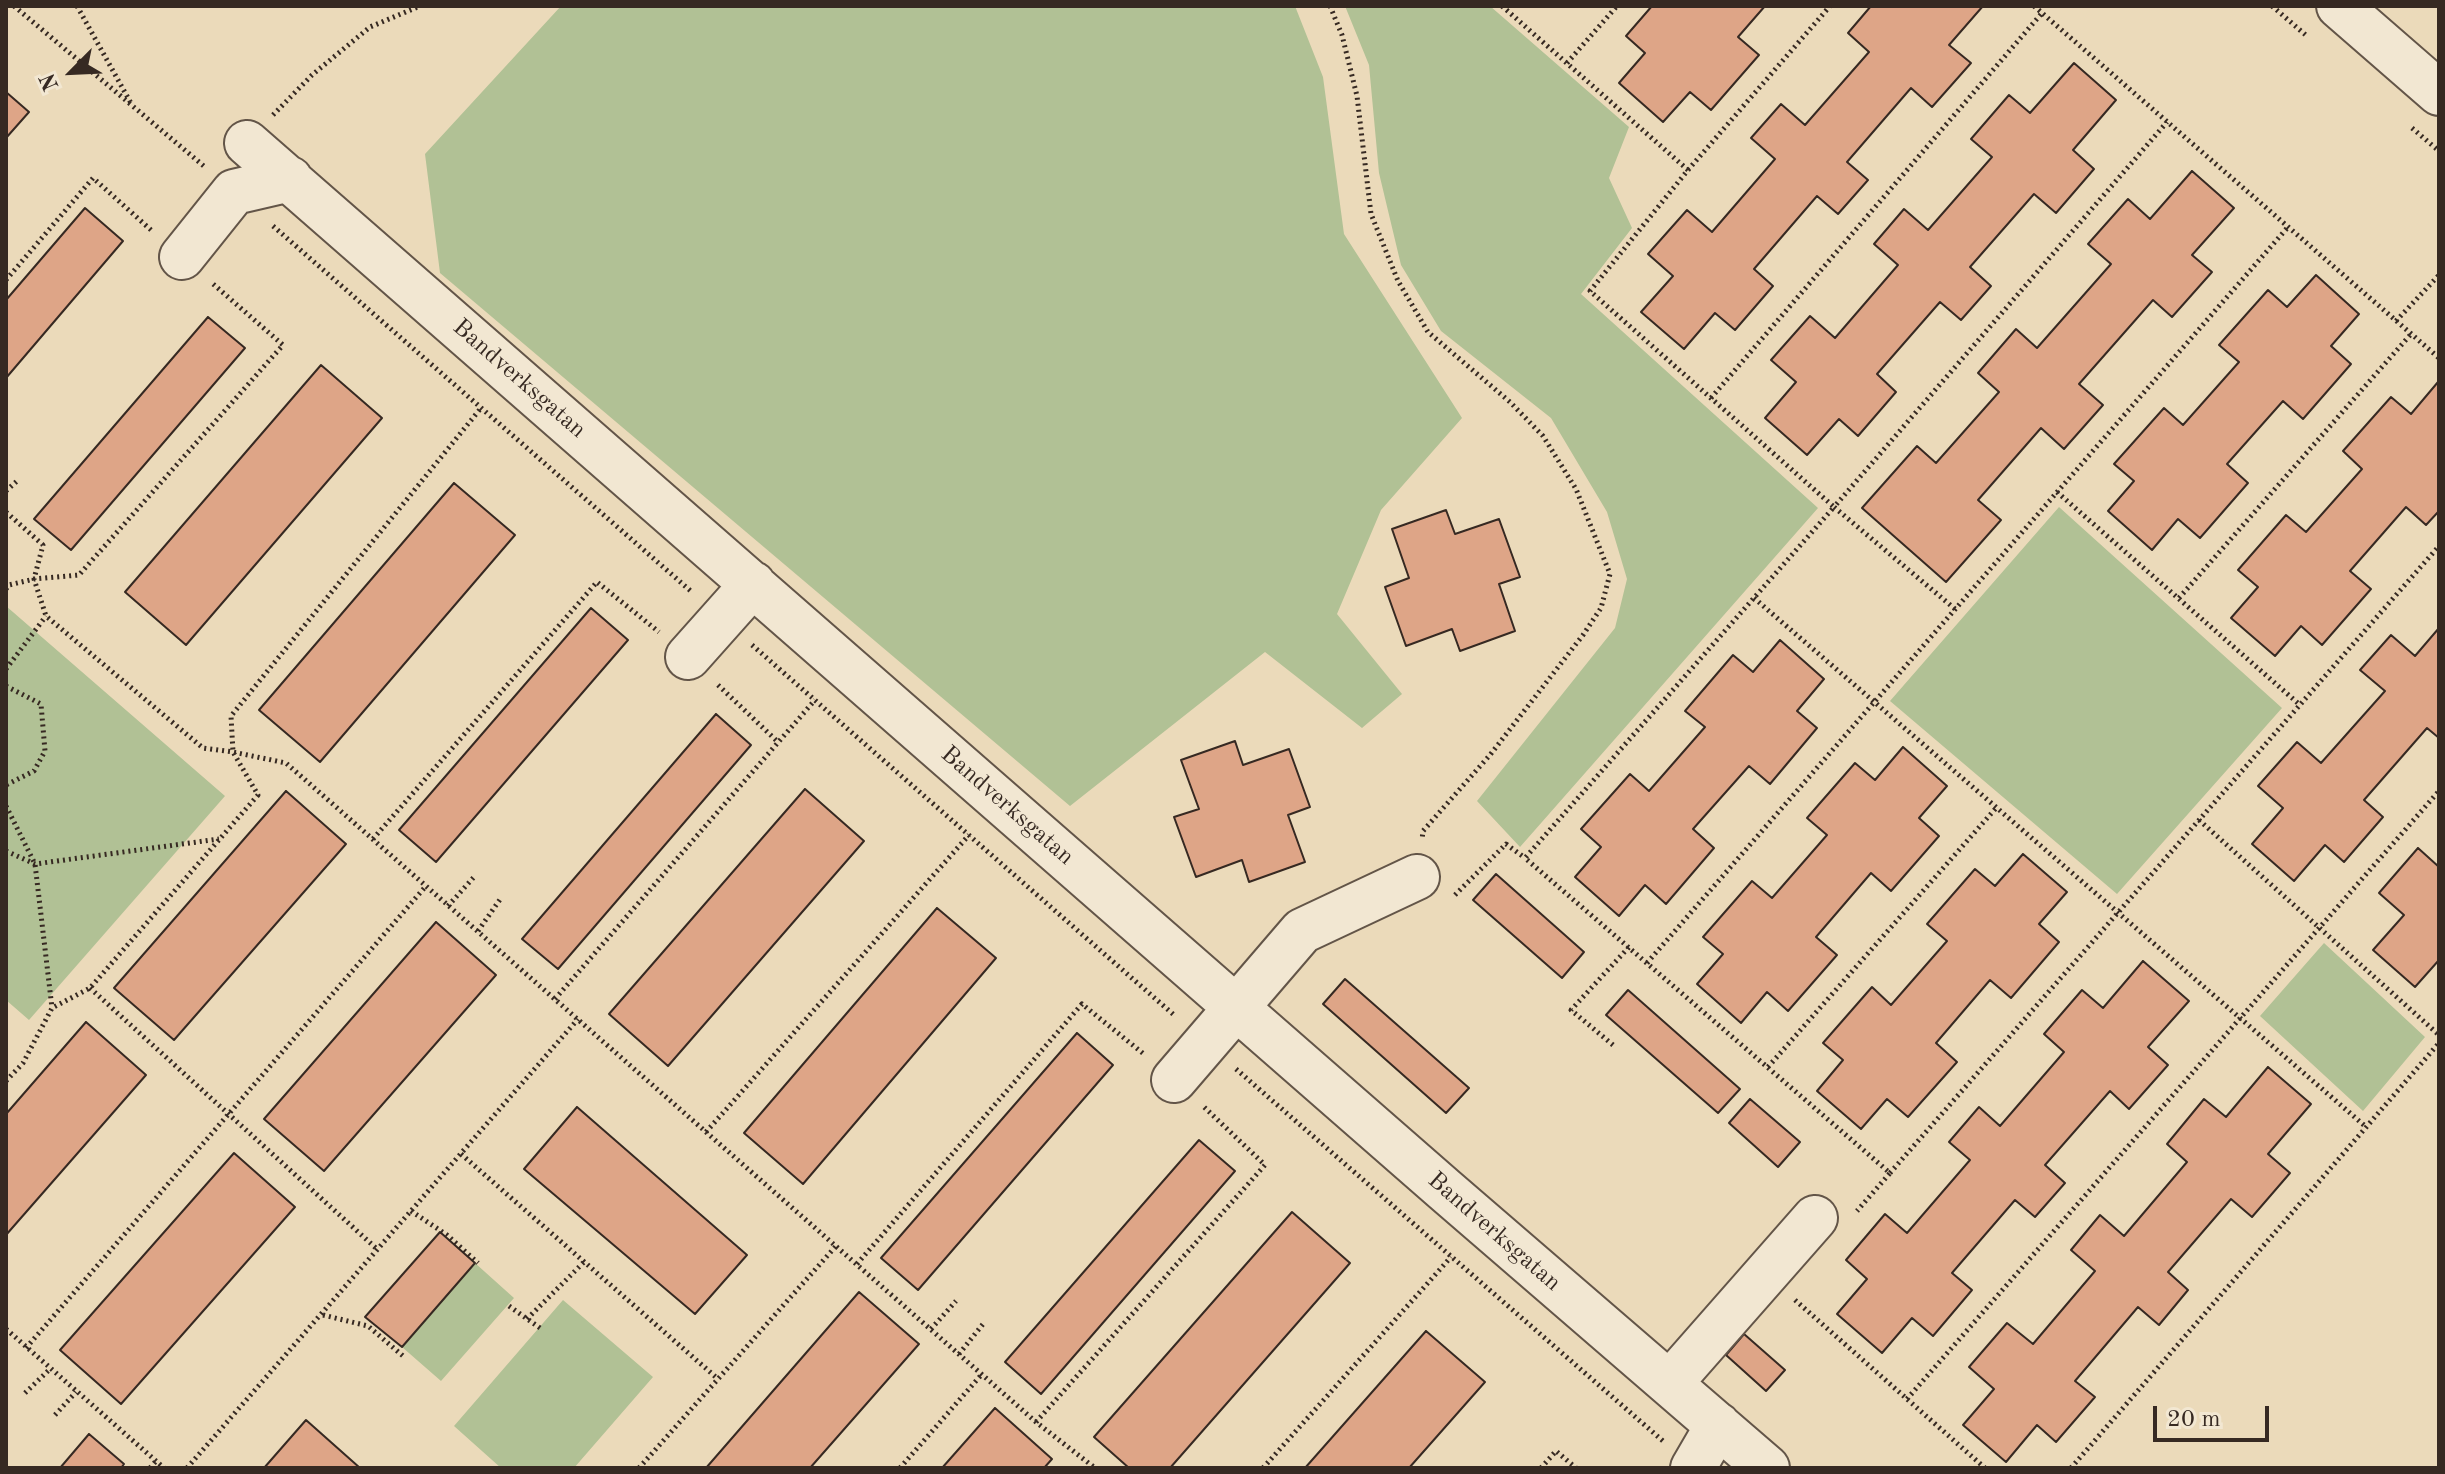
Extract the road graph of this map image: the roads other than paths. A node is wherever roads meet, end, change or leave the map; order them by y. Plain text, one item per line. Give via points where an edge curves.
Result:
1 (2356, 11) edge
2 (2439, 93) edge
3 (247, 143) road end
4 (290, 179) junction
5 (183, 258) road end
6 (753, 584) junction
7 (689, 659) road end
8 (1431, 890) road end
9 (1237, 1007) junction
10 (1174, 1081) road end
11 (1832, 1219) road end
12 (1670, 1383) junction
13 (1718, 1425) junction
14 (1693, 1468) edge
15 (1767, 1468) edge

1 - 2 street
3 - 4 street, Bandverksgatan
4 - 5 street via 234,192
4 - 6 street, Bandverksgatan
6 - 7 street
6 - 9 street, Bandverksgatan
8 - 9 street via 1302,931
9 - 10 street
9 - 12 street, Bandverksgatan
11 - 12 street
12 - 13 street, Bandverksgatan
13 - 14 street
13 - 15 street, Bandverksgatan

